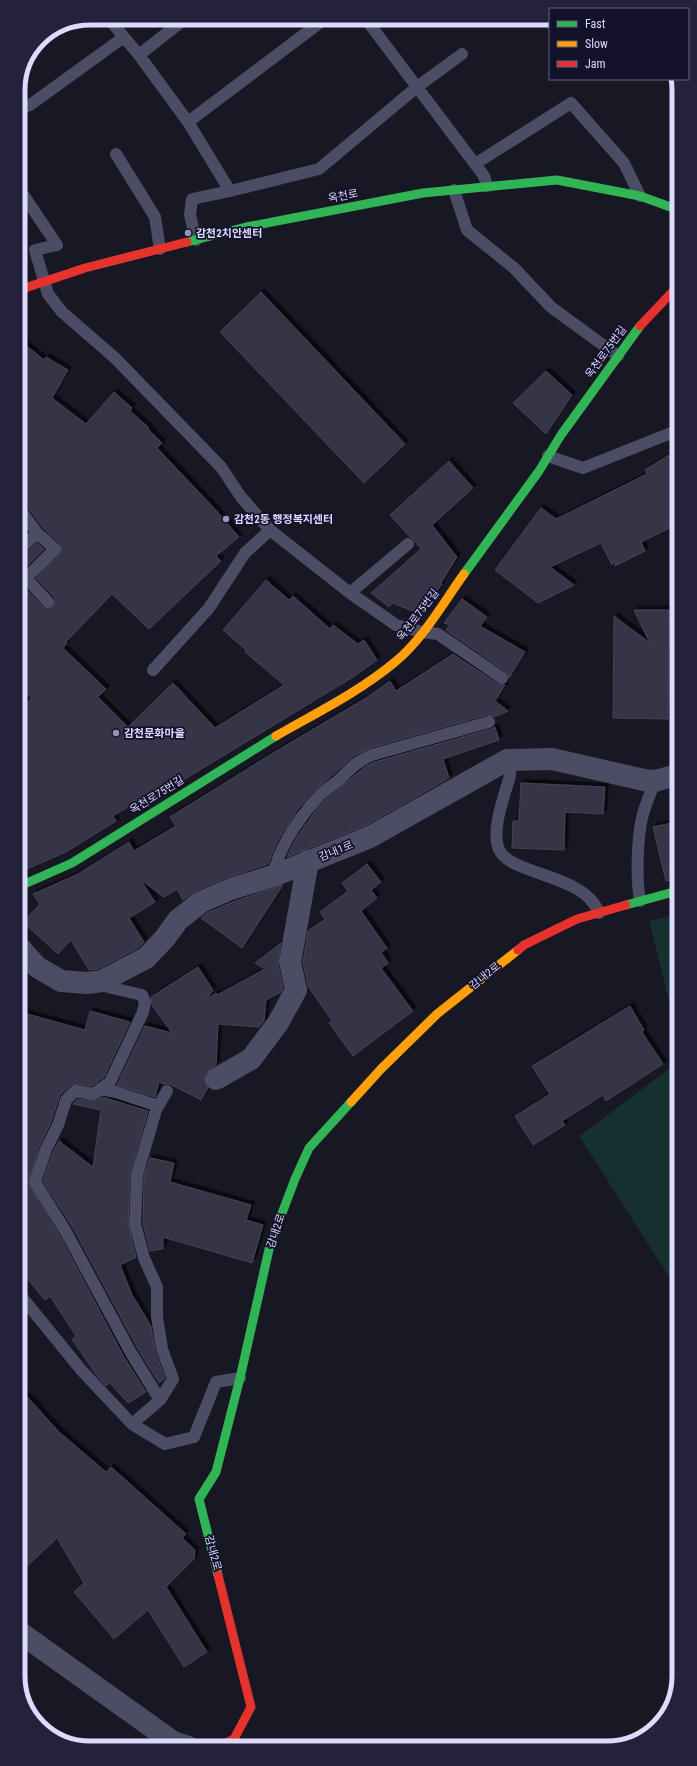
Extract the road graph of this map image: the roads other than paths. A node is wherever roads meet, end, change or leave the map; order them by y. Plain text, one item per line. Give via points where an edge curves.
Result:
1 (114, 25) edge
2 (177, 25) edge
3 (317, 25) edge
4 (370, 25) edge
5 (124, 37) junction
6 (462, 54) dead end
7 (139, 55) junction
8 (417, 87) junction
9 (25, 107) edge
10 (188, 122) junction
11 (116, 154) dead end
12 (475, 164) junction
13 (487, 186) junction
14 (454, 190) junction
15 (230, 192) junction
16 (640, 196) junction
17 (25, 197) edge
18 (672, 208) edge
19 (196, 240) junction
20 (160, 249) junction
21 (44, 281) junction
22 (25, 288) edge
23 (672, 292) edge
24 (618, 356) junction
25 (672, 433) edge
26 (548, 456) junction
27 (25, 516) edge
28 (270, 530) junction
29 (37, 533) junction
30 (25, 544) edge
31 (408, 544) dead end
32 (25, 580) edge
33 (25, 584) edge
34 (350, 593) junction
35 (48, 602) dead end
36 (422, 632) junction
37 (154, 670) dead end
38 (502, 678) dead end
39 (489, 722) dead end
40 (507, 760) junction
41 (672, 776) edge
42 (654, 781) junction
43 (308, 861) junction
44 (273, 876) junction
45 (25, 884) edge
46 (672, 892) edge
47 (640, 901) junction
48 (599, 913) junction
49 (25, 954) edge
50 (102, 981) junction
51 (216, 1079) dead end
52 (100, 1089) junction
53 (167, 1091) dead end
54 (158, 1106) junction
55 (25, 1301) edge
56 (240, 1378) junction
57 (160, 1400) junction
58 (132, 1424) junction
59 (25, 1636) edge
60 (172, 1741) edge
61 (230, 1741) edge

1 - 5 lane
2 - 7 lane
3 - 10 lane
4 - 8 lane
5 - 7 lane
5 - 9 lane
6 - 8 lane
7 - 10 lane
8 - 12 lane
8 - 15 lane via 319,170
10 - 15 lane
11 - 20 lane via 155,217
12 - 13 lane via 484,176
12 - 16 lane via 571,103 624,162
13 - 14 street, 옥천로
13 - 16 street, 옥천로 via 557,180
14 - 19 street, 옥천로 via 423,193
14 - 24 lane via 467,230 514,268 551,307
15 - 19 lane via 192,198 190,215
16 - 18 street, 옥천로
17 - 21 lane via 57,245 35,250
19 - 20 street, 옥천로
20 - 21 street, 옥천로
21 - 22 street, 옥천로
21 - 28 lane via 48,294 62,312 115,358 221,467 241,497
23 - 24 street, 옥천로75번길 via 645,319
24 - 26 street, 옥천로75번길
25 - 26 lane via 583,468
26 - 36 street, 옥천로75번길
27 - 29 lane
28 - 34 lane
28 - 37 lane via 245,553 209,608
29 - 30 lane
29 - 32 lane via 55,549
31 - 34 lane
33 - 35 lane
34 - 36 lane via 396,625
36 - 38 lane via 438,634
36 - 45 street, 옥천로75번길 via 394,662 360,686 72,863
39 - 44 lane via 372,755 357,762 319,796 296,825 276,861
40 - 42 street, 감내1로 via 552,759
40 - 43 street, 감내1로 via 370,837
40 - 48 lane via 511,772 497,826 498,846 503,856 524,867 576,886 596,903
41 - 42 street, 감내1로
42 - 47 lane via 639,835
43 - 44 street, 감내1로
43 - 51 street via 290,962 296,990 278,1023 251,1059
44 - 50 street, 감내1로 via 201,902 178,920 146,958
46 - 47 street, 감내2로
47 - 48 street, 감내2로
48 - 56 street, 감내2로 via 577,919 524,945 437,1014 381,1069 309,1148 270,1245
49 - 50 street, 감내1로 via 37,967 61,980 87,983
50 - 52 lane via 108,987 142,995 146,1002 110,1082
52 - 54 lane
52 - 57 lane via 94,1094 75,1091 66,1100 35,1182 66,1232 128,1347
53 - 54 lane
54 - 57 lane via 137,1175 135,1224 144,1258 157,1286 157,1317 161,1341 173,1379
55 - 58 lane via 82,1371
56 - 58 lane via 216,1382 194,1437 165,1444
56 - 61 street, 감내2로 via 216,1472 199,1499 251,1707 234,1739
57 - 58 lane
59 - 60 street

